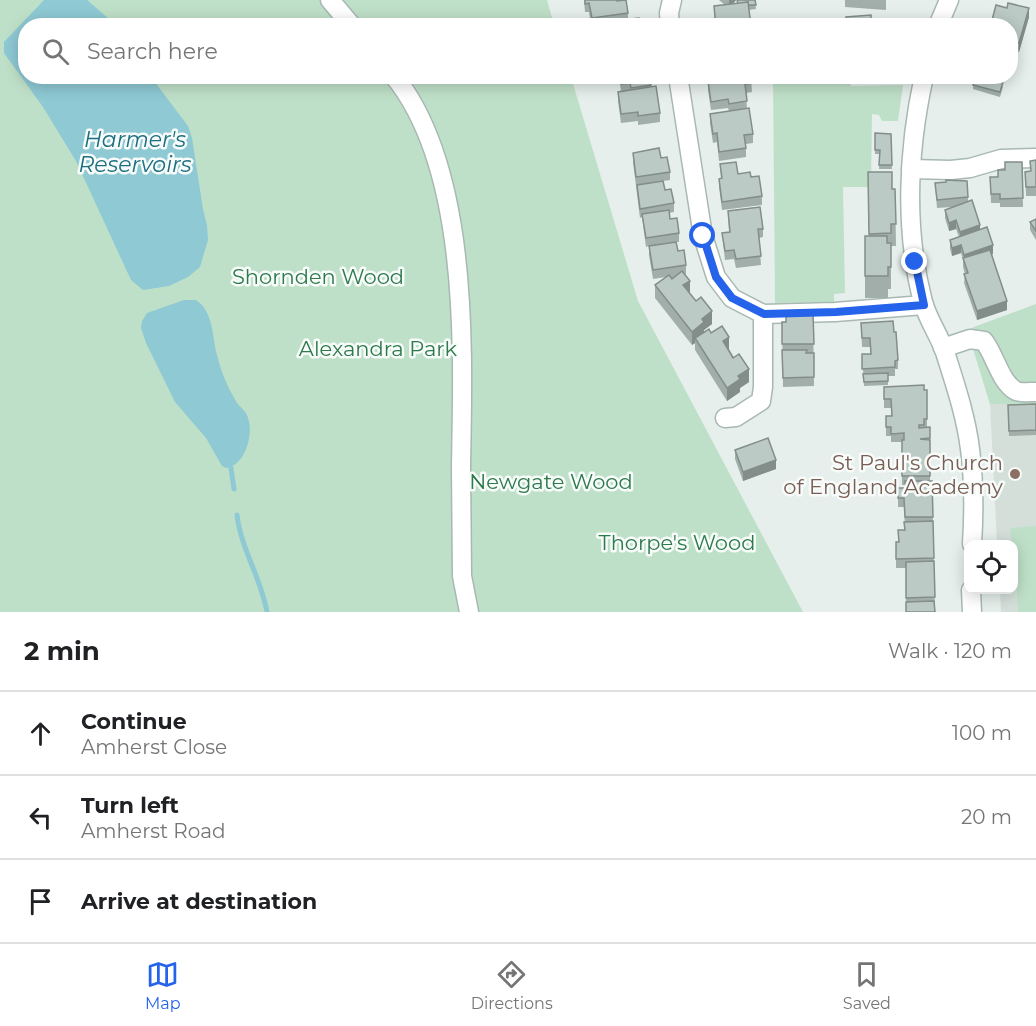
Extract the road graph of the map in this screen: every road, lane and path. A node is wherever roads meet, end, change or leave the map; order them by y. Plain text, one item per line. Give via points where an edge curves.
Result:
1 (330, 0) edge
2 (949, 0) edge
3 (345, 18) edge
4 (941, 18) edge
5 (401, 84) edge
6 (679, 84) edge
7 (922, 84) edge
8 (1036, 158) edge
9 (906, 175) junction
10 (924, 305) junction
11 (764, 314) junction
12 (943, 348) junction
13 (1036, 392) edge
14 (725, 418) dead end
15 (972, 540) edge
16 (971, 594) edge
17 (469, 612) edge
18 (972, 612) edge

1 - 3 street
2 - 4 street
5 - 17 street via 431,142 446,196 455,252 463,348 462,576
6 - 11 street via 703,236 716,277 732,298
7 - 9 street
8 - 9 street via 1001,159 969,168
9 - 10 street via 915,262
10 - 11 street
10 - 12 street
11 - 14 street via 761,401 736,417
12 - 13 street via 970,339 984,341 1008,383 1018,392
12 - 15 street via 959,395 970,451
16 - 18 street

